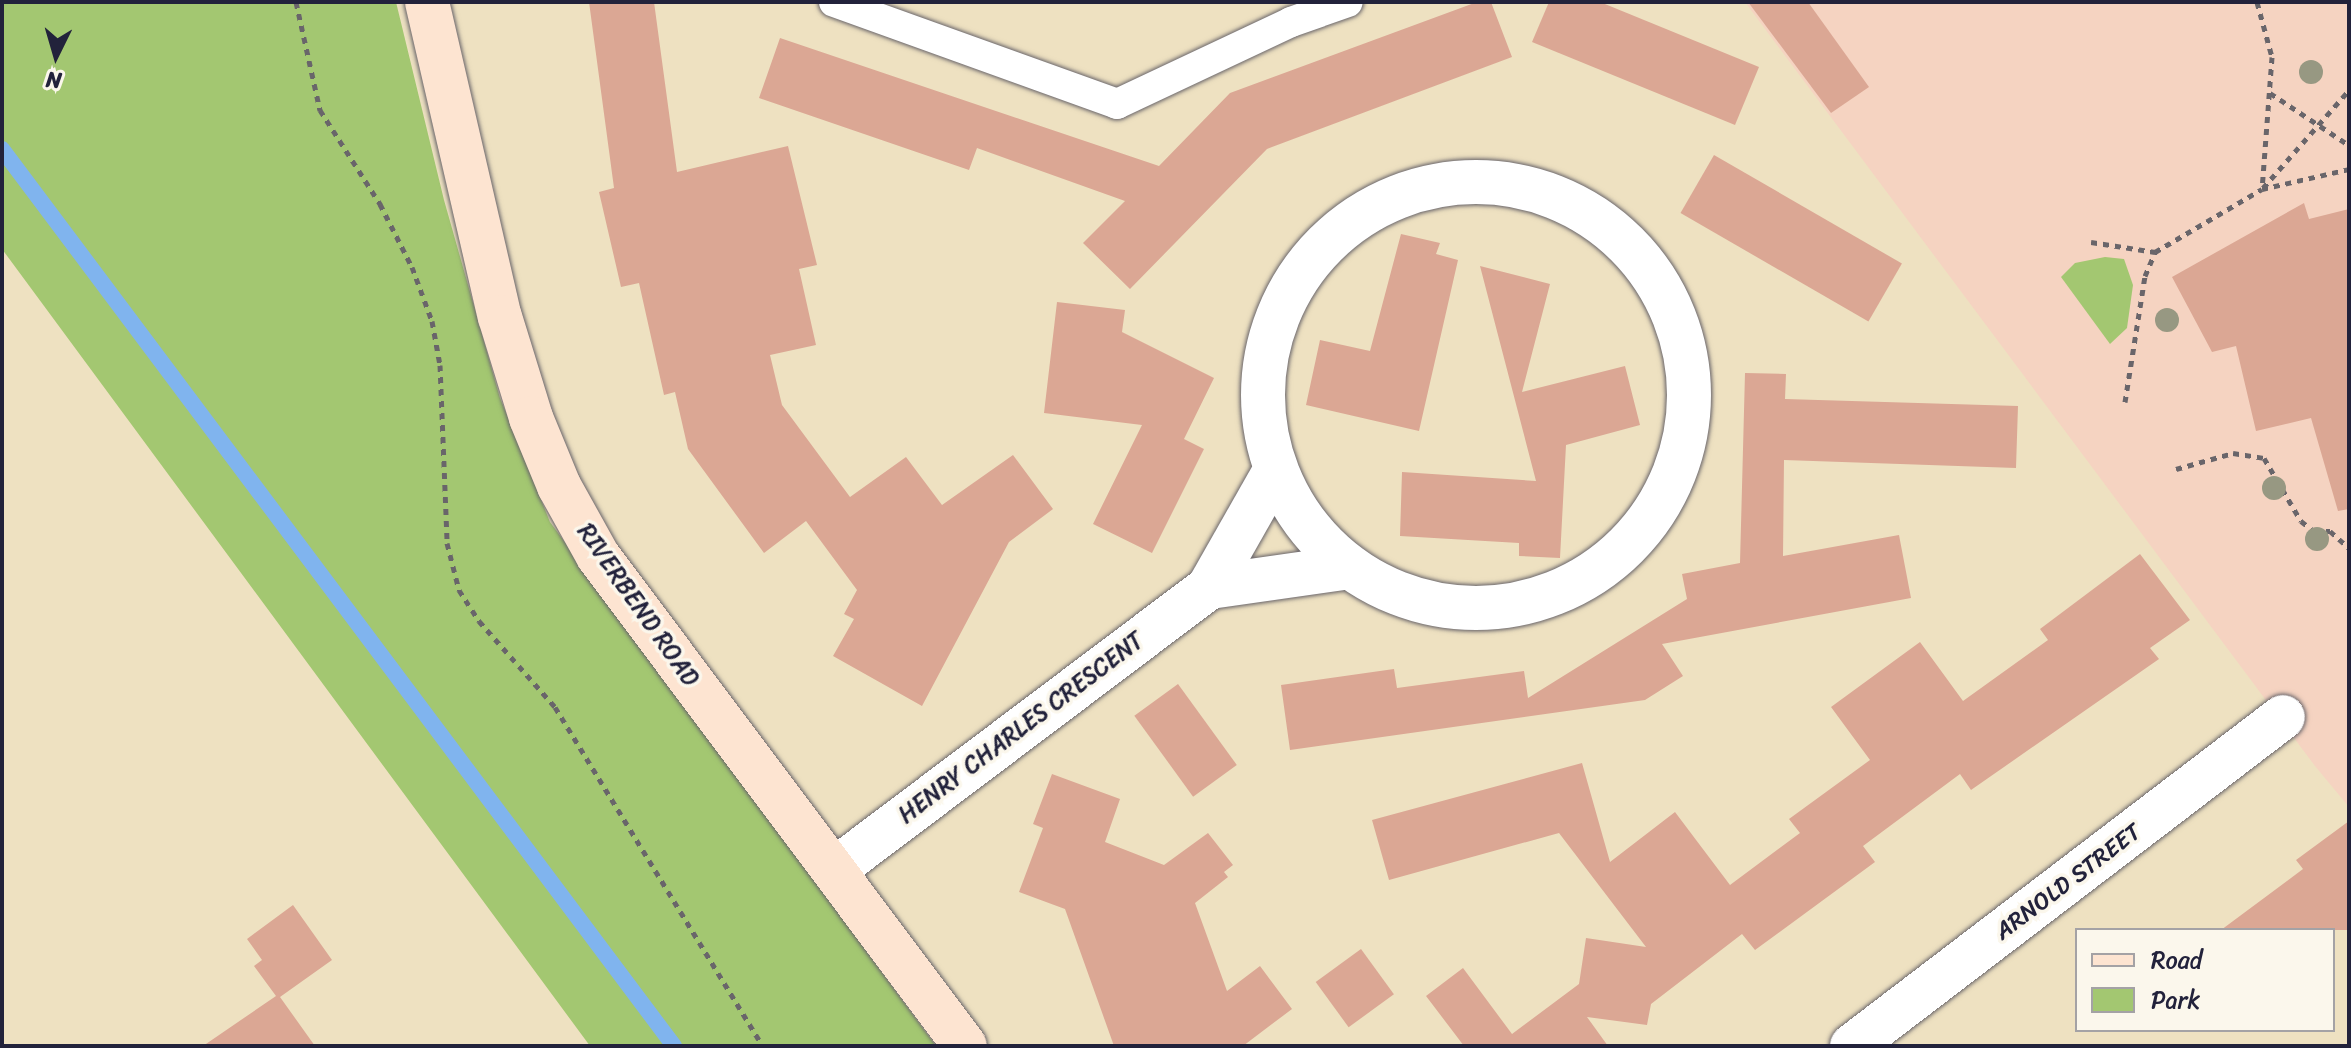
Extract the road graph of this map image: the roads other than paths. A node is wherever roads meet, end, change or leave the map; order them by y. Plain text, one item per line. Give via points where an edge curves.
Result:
1 (427, 2) edge
2 (834, 2) edge
3 (1348, 2) edge
4 (1275, 471) junction
5 (1350, 567) junction
6 (1209, 587) junction
7 (2283, 717) dead end
8 (834, 870) junction
9 (965, 1046) edge
10 (1852, 1046) edge

1 - 8 main road, RIVERBEND ROAD via 500,317 531,418 559,486 598,556
2 - 3 lane via 1117,104 1291,22
4 - 5 street via 1319,540
4 - 5 street via 1263,421 1263,371 1274,322 1297,277 1330,238 1371,209 1418,189 1468,181 1519,186 1578,208 1610,229 1646,264 1672,308 1687,356 1690,407 1681,457 1660,503 1629,544 1579,581 1544,597 1495,607 1444,605 1395,592
4 - 6 street, HENRY CHARLES CRESCENT
5 - 6 street, HENRY CHARLES CRESCENT
6 - 8 street, HENRY CHARLES CRESCENT
7 - 10 street, ARNOLD STREET
8 - 9 main road, RIVERBEND ROAD

